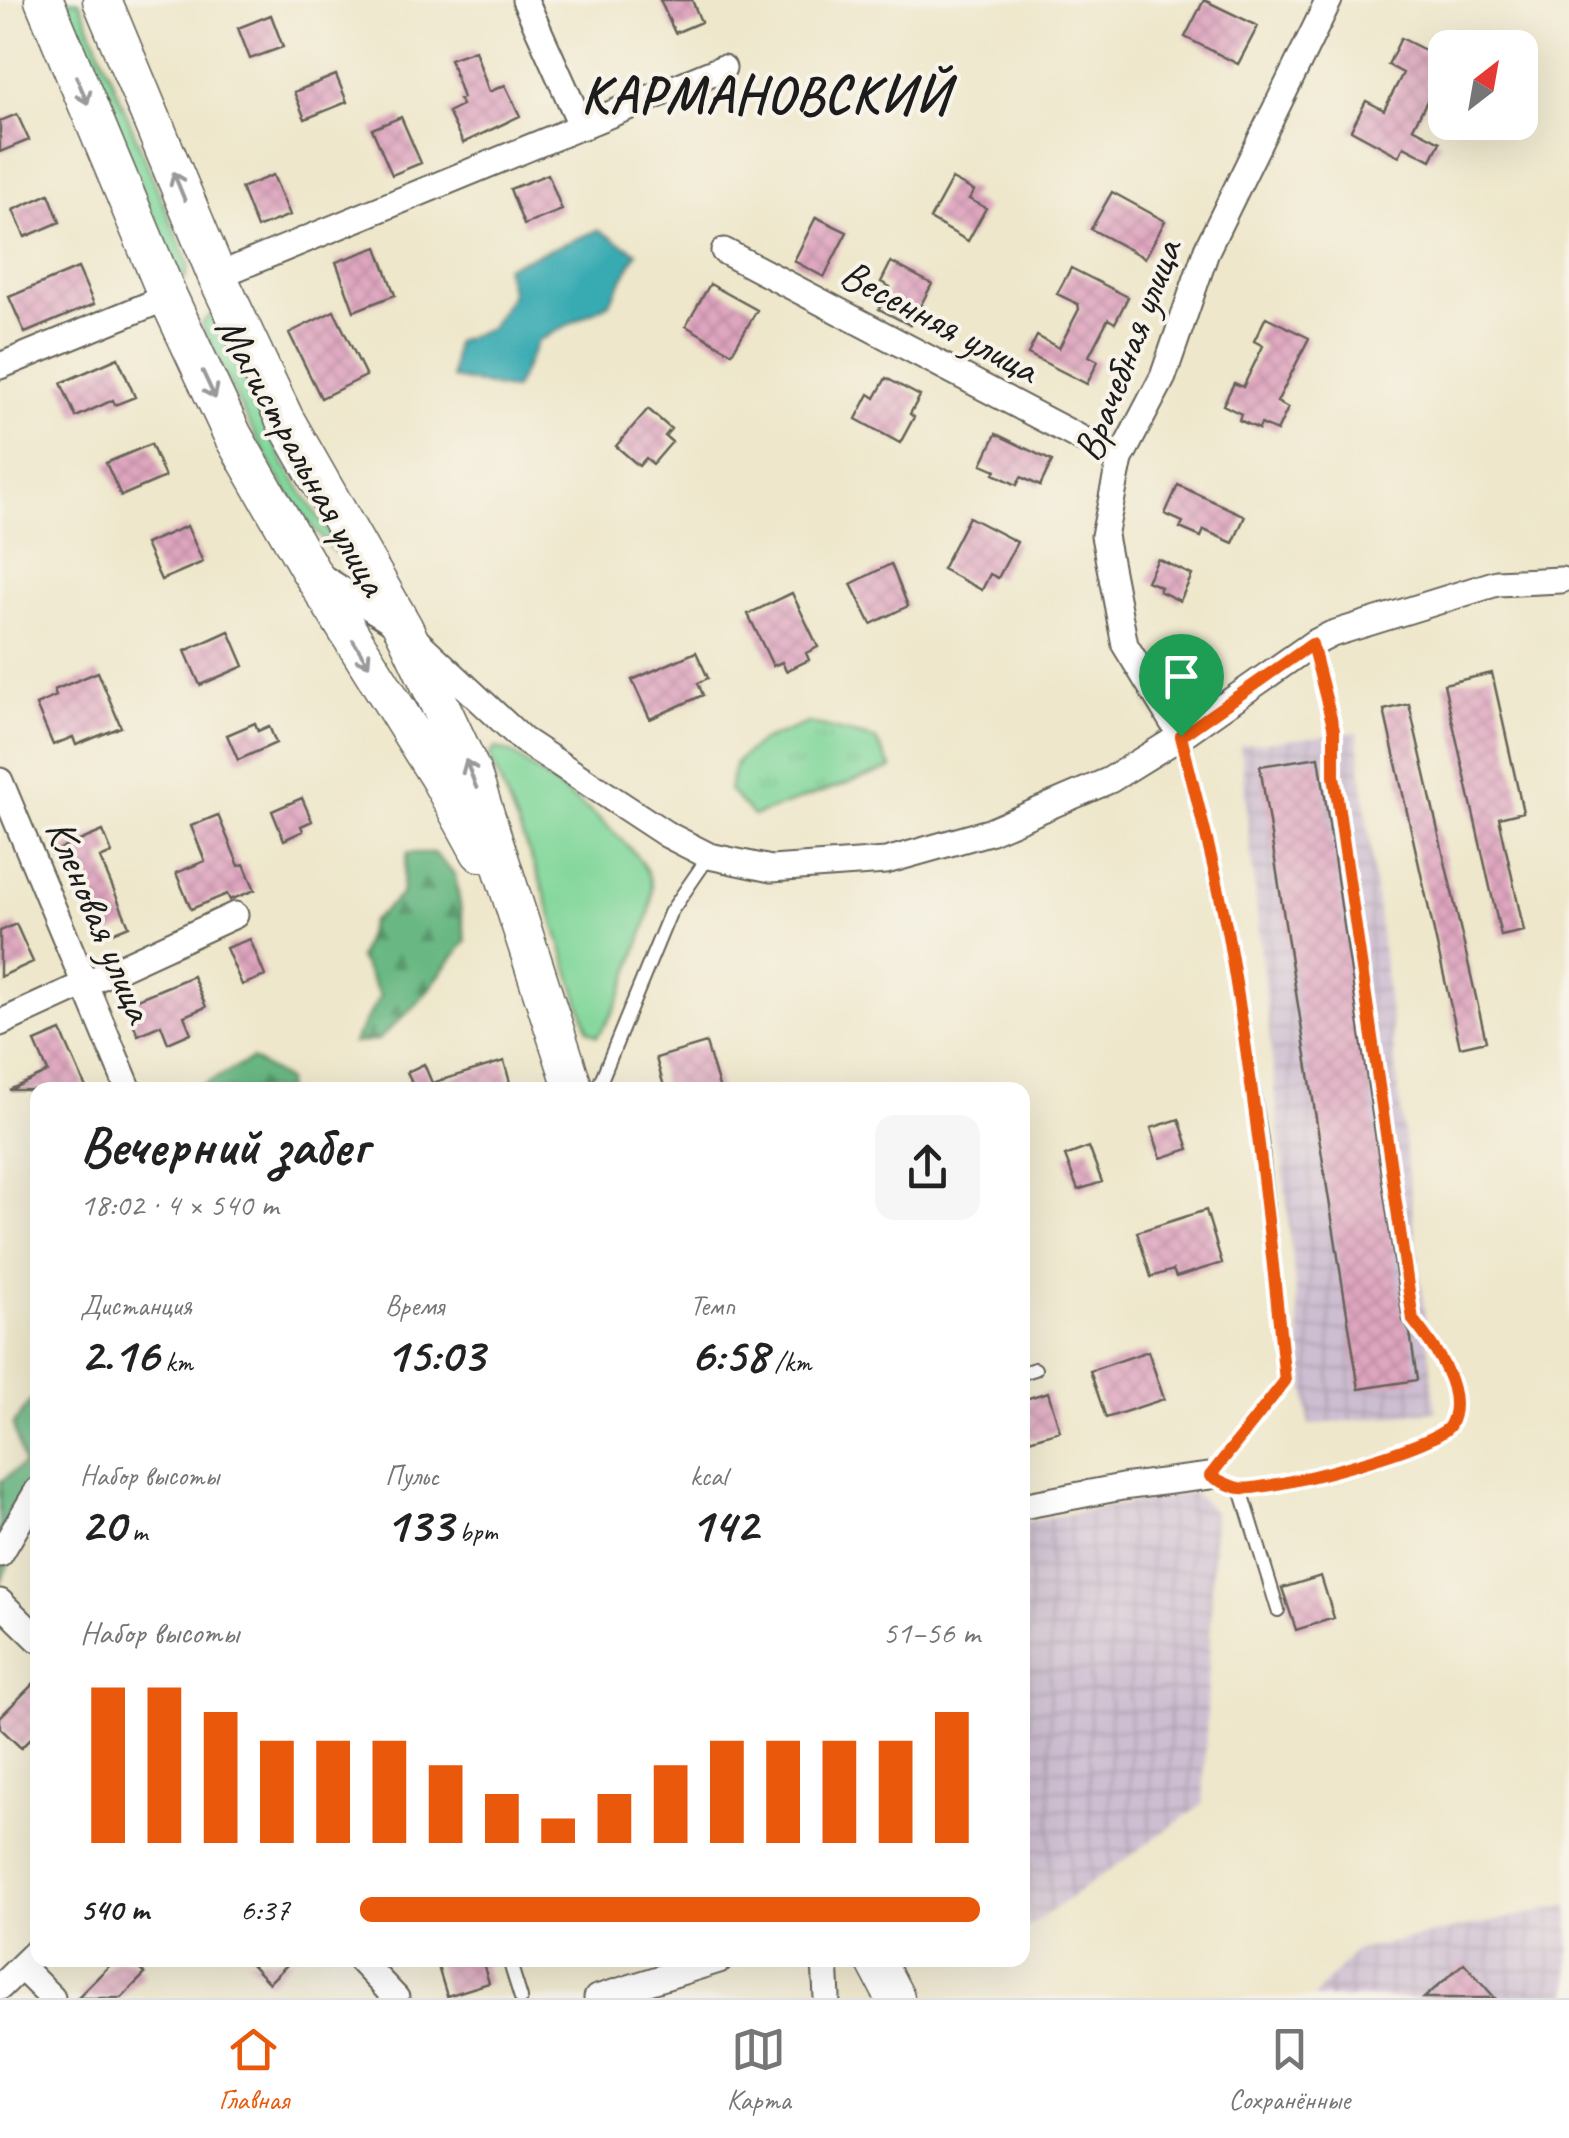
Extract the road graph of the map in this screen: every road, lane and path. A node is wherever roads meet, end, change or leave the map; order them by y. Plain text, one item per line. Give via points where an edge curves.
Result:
1 (44, 0) edge
2 (102, 0) edge
3 (525, 0) edge
4 (1328, 0) edge
5 (723, 68) dead end
6 (582, 126) junction
7 (724, 250) dead end
8 (216, 276) junction
9 (168, 297) junction
10 (0, 366) edge
11 (1120, 459) junction
12 (310, 570) junction
13 (1561, 580) dead end
14 (404, 630) junction
15 (1312, 644) junction
16 (1181, 736) junction
17 (0, 781) edge
18 (710, 856) junction
19 (236, 916) dead end
20 (524, 933) junction
21 (84, 987) junction
22 (0, 1023) edge
23 (126, 1082) edge
24 (571, 1082) edge
25 (600, 1082) edge
26 (1210, 1476) junction
27 (1241, 1489) junction
28 (30, 1503) edge
29 (1030, 1504) edge
30 (0, 1554) edge
31 (0, 1602) edge
32 (1278, 1610) dead end
33 (30, 1631) edge
34 (29, 1958) edge
35 (34, 1967) edge
36 (367, 1967) edge
37 (511, 1967) edge
38 (698, 1967) edge
39 (825, 1967) edge
40 (878, 1967) edge
41 (0, 1987) edge
42 (52, 1998) edge
43 (396, 1998) edge
44 (521, 1998) edge
45 (598, 1998) edge
46 (826, 1998) edge
47 (894, 1998) edge

1 -> 9 main road, Магистральная улица
8 -> 2 main road, Магистральная улица
3 - 6 street
4 - 11 street, Врачебная улица via 1207,249 1164,376
5 - 6 street
6 - 8 street
7 - 11 street, Весенняя улица
8 - 9 main road
8 - 14 main road, Магистральная улица via 285,420
9 - 10 street
9 -> 12 main road, Магистральная улица via 233,436
11 - 16 street, Врачебная улица via 1104,536 1125,646
12 - 14 street
12 -> 20 main road, Магистральная улица via 440,779
13 - 15 street via 1498,582
14 - 18 street via 523,740
20 -> 14 main road, Магистральная улица via 471,771
15 - 16 street
15 - 27 lane via 1334,730 1334,776 1413,1320 1447,1369 1454,1413 1437,1438 1374,1462
16 - 18 street via 1110,780 989,832 886,861 771,869
16 - 26 lane via 1228,932 1261,1140 1285,1381
17 - 21 street, Кленовая улица
18 - 25 lane via 670,913
19 - 21 street
20 - 24 main road, Магистральная улица
21 - 22 street
21 - 23 street, Кленовая улица
26 - 27 lane
26 - 29 street
27 - 32 lane
28 - 30 street
31 - 33 street
34 - 41 street
35 - 42 street
36 - 43 street
37 - 44 lane
38 - 45 street
39 - 46 street
40 - 47 main road

